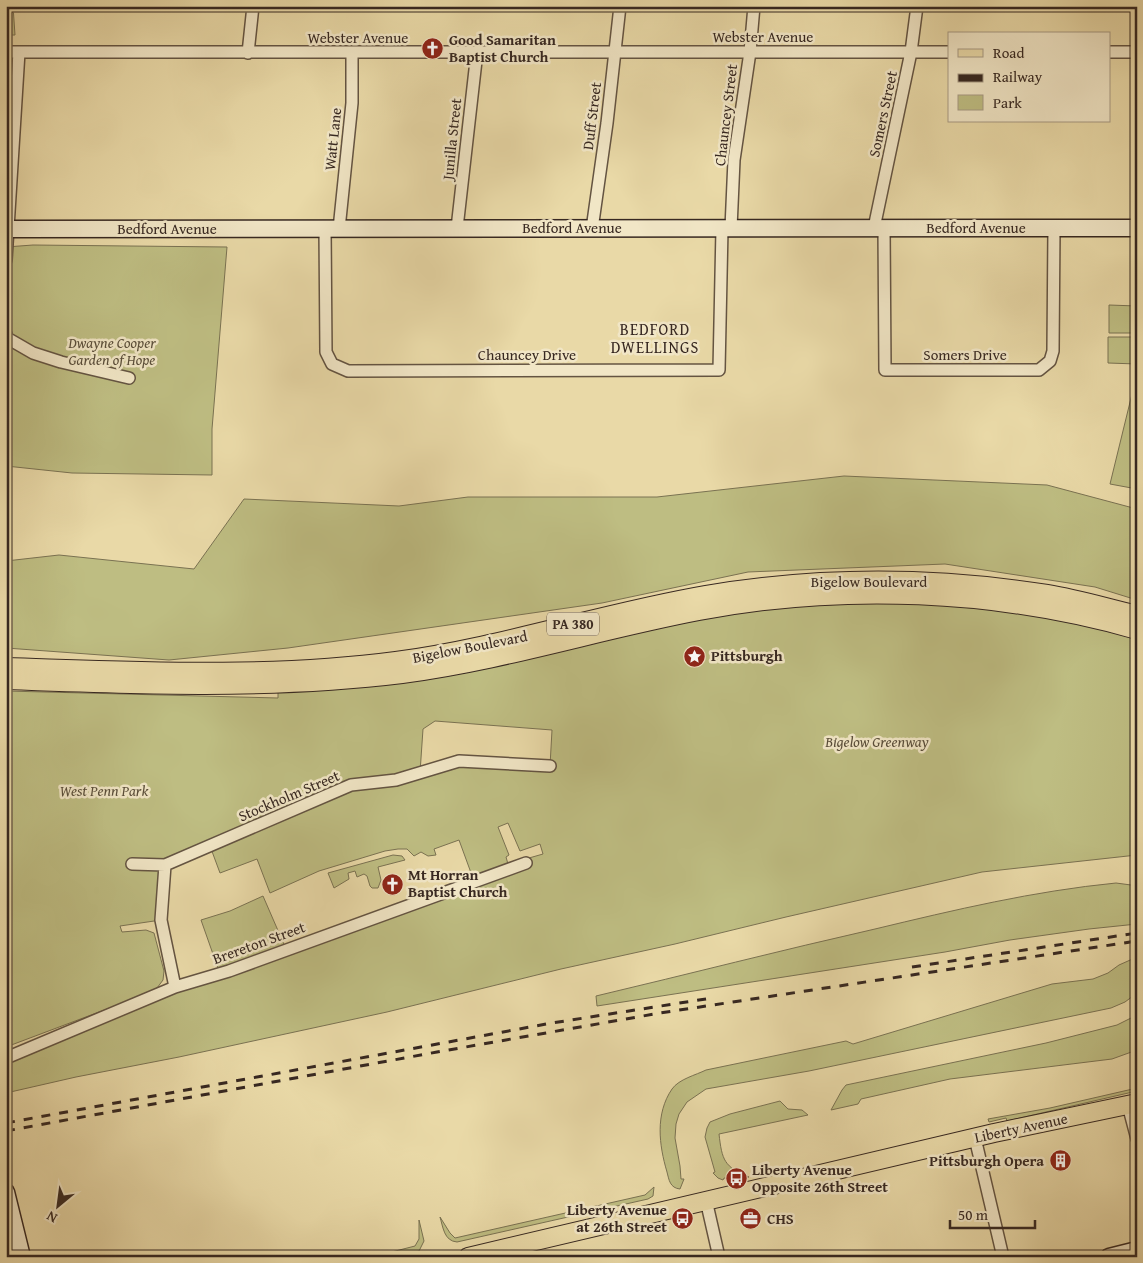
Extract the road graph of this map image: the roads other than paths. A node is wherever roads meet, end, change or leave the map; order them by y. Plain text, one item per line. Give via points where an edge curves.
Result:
1 (253, 6) edge
2 (620, 6) edge
3 (754, 6) edge
4 (917, 6) edge
5 (6, 52) edge
6 (19, 52) junction
7 (352, 52) junction
8 (477, 52) junction
9 (615, 52) junction
10 (750, 52) junction
11 (912, 52) junction
12 (948, 52) edge
13 (1110, 52) edge
14 (1137, 52) edge
15 (248, 53) junction
16 (457, 228) junction
17 (879, 228) junction
18 (1054, 228) junction
19 (1137, 228) edge
20 (7, 229) edge
21 (332, 229) junction
22 (592, 229) junction
23 (727, 229) junction
24 (6, 260) edge
25 (6, 334) edge
26 (129, 378) dead end
27 (1137, 615) edge
28 (1137, 630) edge
29 (6, 667) edge
30 (6, 680) edge
31 (550, 766) dead end
32 (526, 863) dead end
33 (132, 864) dead end
34 (165, 865) junction
35 (175, 987) junction
36 (6, 1058) edge
37 (1133, 1104) edge
38 (975, 1138) junction
39 (1137, 1140) edge
40 (6, 1192) edge
41 (706, 1200) junction
42 (1137, 1250) edge
43 (21, 1255) edge
44 (468, 1257) edge
45 (719, 1257) edge
46 (1003, 1257) edge
47 (1109, 1257) edge

1 - 15 street
2 - 9 street, Duff Street
3 - 10 street, Chauncey Street
4 - 11 street, Somers Street
5 - 6 street, Webster Avenue
6 - 15 street, Webster Avenue
6 - 20 street
7 - 8 street, Webster Avenue
7 - 15 street, Webster Avenue
7 - 21 street, Watt Lane via 352,103
8 - 9 street, Webster Avenue
8 - 16 street, Junilla Street
9 - 10 street, Webster Avenue
9 - 22 street, Duff Street
10 - 11 street, Webster Avenue
10 - 23 street, Chauncey Street
11 - 12 street, Webster Avenue
11 - 17 street, Somers Street
13 - 14 street
16 - 21 street, Bedford Avenue
16 - 22 street, Bedford Avenue
17 - 18 street, Bedford Avenue
17 - 18 street, Somers Drive via 884,370 1039,370 1050,361 1053,351
17 - 23 street, Bedford Avenue
18 - 19 street, Bedford Avenue
20 - 21 street, Bedford Avenue
20 - 24 street
21 - 23 street, Chauncey Drive via 326,352 332,364 348,371 719,370
22 - 23 street, Bedford Avenue
25 - 26 street via 7,338 33,353
27 - 29 main road, Bigelow Boulevard / PA 380 via 1050,594 996,587 901,581 802,582 702,596 483,646 357,666 180,672
28 - 30 main road, Bigelow Boulevard / PA 380 via 1084,617 986,602 904,596 816,597 701,611 506,656 327,682 225,686
31 - 34 street, Stockholm Street via 459,761 396,780 351,785
32 - 35 street, Brereton Street via 229,971
33 - 34 street, Stockholm Street
34 - 35 street via 161,920
35 - 36 street, Brereton Street
37 - 38 main road, Liberty Avenue
37 - 39 street
38 - 41 main road, Liberty Avenue
38 - 46 street
40 - 43 street
41 - 44 main road, Liberty Avenue
41 - 45 street
42 - 47 street

